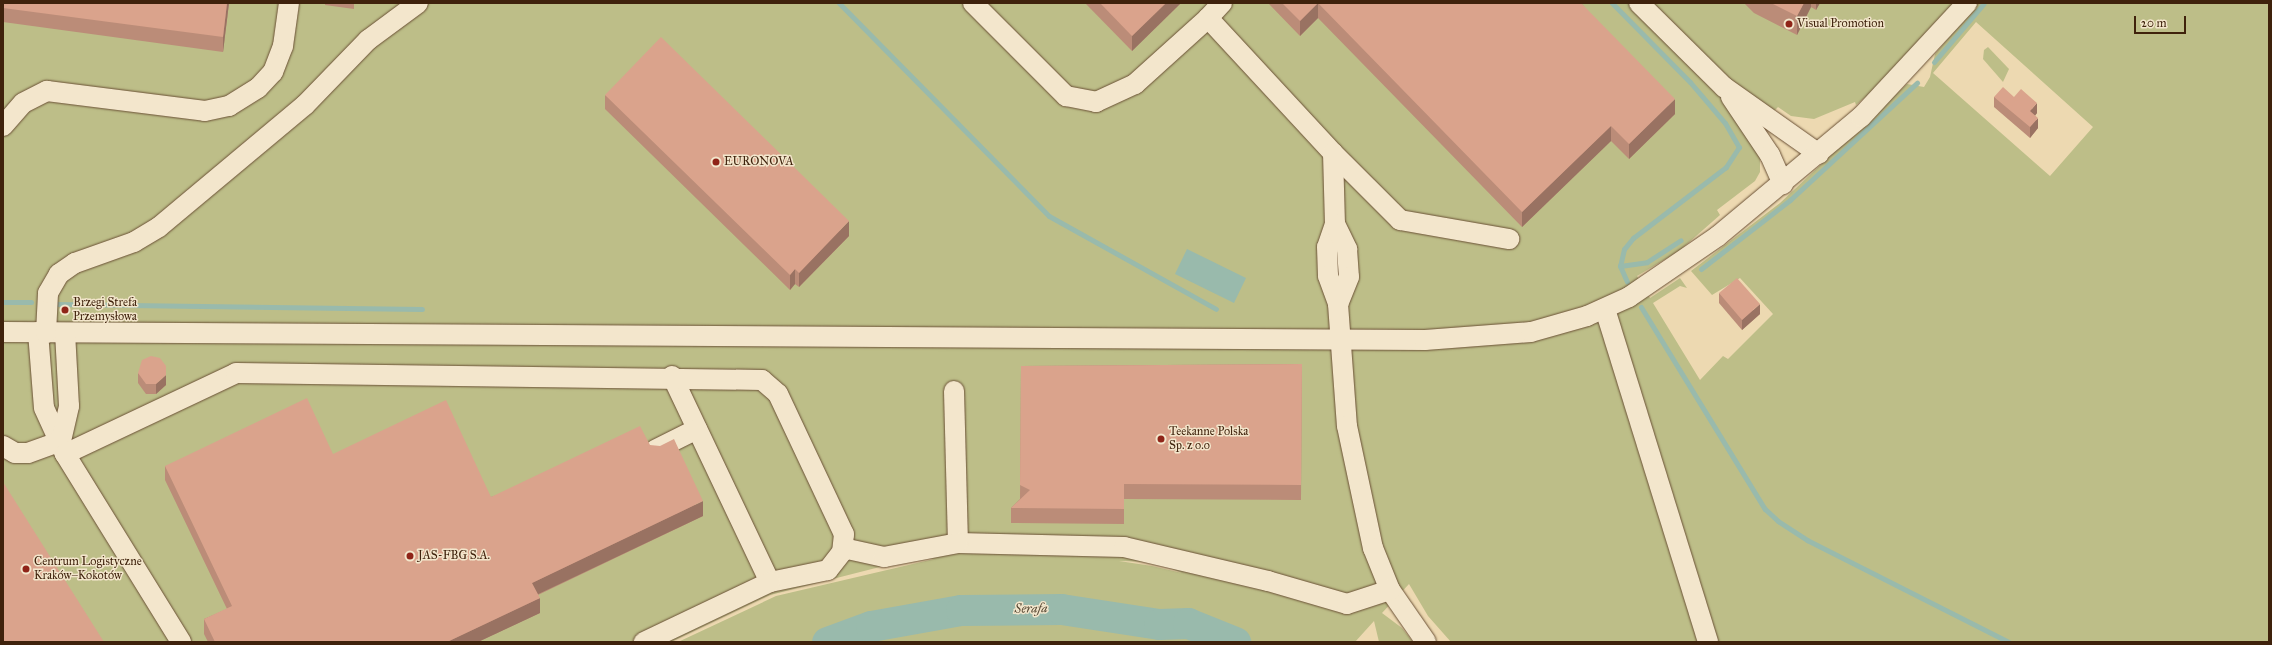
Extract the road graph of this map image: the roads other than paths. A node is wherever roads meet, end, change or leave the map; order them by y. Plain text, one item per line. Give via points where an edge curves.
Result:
1 (289, 3) edge
2 (418, 3) edge
3 (973, 3) edge
4 (1222, 3) edge
5 (1639, 3) edge
6 (1967, 3) edge
7 (1208, 18) junction
8 (1724, 87) junction
9 (3, 126) edge
10 (1333, 153) junction
11 (1819, 154) junction
12 (1783, 184) junction
13 (1509, 239) dead end
14 (1605, 309) junction
15 (3, 332) edge
16 (50, 333) junction
17 (1339, 340) junction
18 (672, 376) junction
19 (954, 391) dead end
20 (697, 429) junction
21 (3, 446) edge
22 (63, 448) junction
23 (655, 450) edge
24 (958, 543) junction
25 (843, 548) junction
26 (770, 582) junction
27 (1390, 590) junction
28 (181, 642) edge
29 (644, 642) edge
30 (1426, 642) edge
31 (1708, 642) edge

1 - 9 street via 283,46 273,72 258,88 229,106 205,111 48,91 23,102
2 - 16 street via 368,40 305,105 159,227 134,242 75,263 58,274 48,293
3 - 7 street via 1066,96 1096,102 1135,84
4 - 7 street
5 - 8 street
6 - 11 street via 1908,70
7 - 10 street
8 - 11 street
8 - 12 street via 1770,155
10 - 13 street via 1400,220
10 - 17 street via 1335,224 1347,250 1349,277 1338,304
11 - 12 street
12 - 14 street via 1679,266
14 - 17 street via 1550,328 1505,336
14 - 31 street
15 - 16 street
16 - 17 street
16 - 22 street via 70,406
16 - 22 street via 44,408
17 - 27 street via 1347,426 1373,548
18 - 20 street
18 - 22 street via 236,373
18 - 25 street via 754,377 770,385 778,394 844,534
19 - 24 street
20 - 23 street
20 - 26 street
21 - 22 street via 15,453
22 - 28 street
24 - 25 street via 884,557
24 - 27 street via 1124,548 1346,604
25 - 26 street via 828,570
26 - 29 street
27 - 30 street

